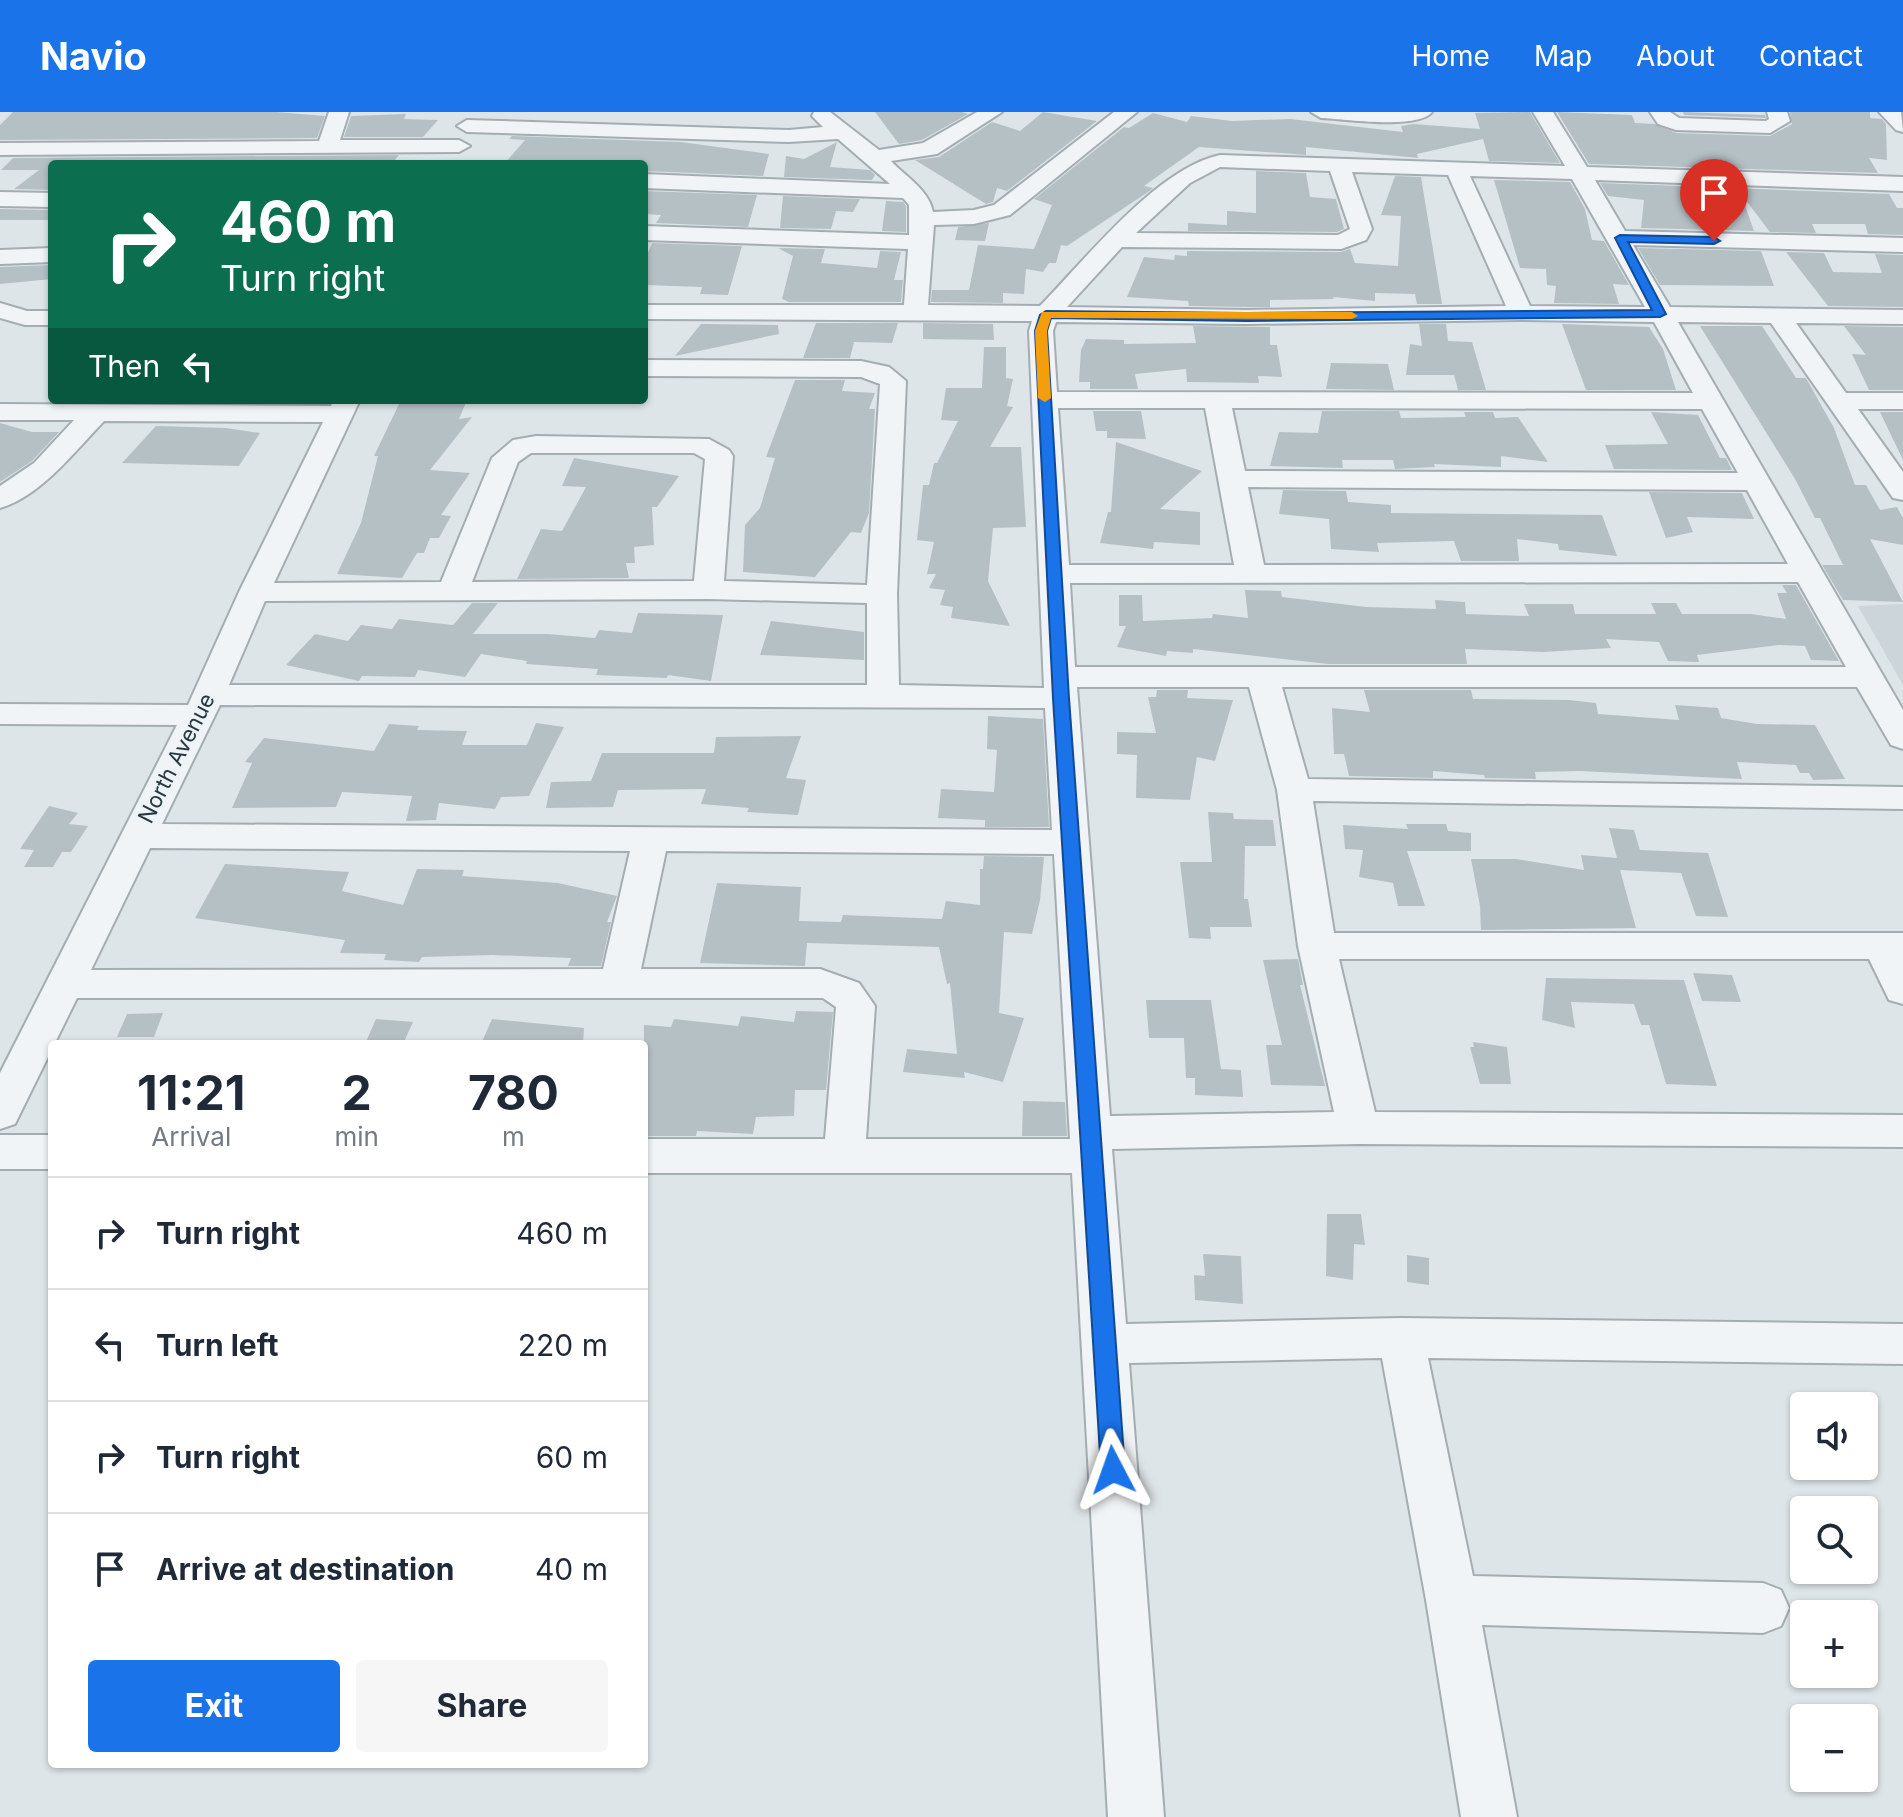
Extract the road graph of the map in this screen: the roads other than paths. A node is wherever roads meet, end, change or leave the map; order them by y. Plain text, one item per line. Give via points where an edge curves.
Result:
1 (339, 112) edge
2 (710, 112) edge
3 (818, 112) edge
4 (992, 112) edge
5 (1321, 112) edge
6 (1422, 112) edge
7 (1543, 112) edge
8 (1660, 112) edge
9 (1777, 112) edge
10 (1889, 112) edge
11 (1116, 113) edge
12 (592, 120) edge
13 (1903, 126) edge
14 (841, 132) junction
15 (703, 134) junction
16 (463, 137) edge
17 (328, 146) junction
18 (0, 149) edge
19 (875, 157) junction
20 (1338, 163) junction
21 (1455, 167) junction
22 (1579, 172) junction
23 (648, 181) edge
24 (1903, 184) edge
25 (912, 192) junction
26 (0, 199) edge
27 (48, 200) edge
28 (922, 230) junction
29 (648, 233) edge
30 (1620, 238) junction
31 (1116, 240) junction
32 (1903, 245) edge
33 (48, 255) edge
34 (0, 257) edge
35 (0, 310) edge
36 (648, 312) edge
37 (916, 312) junction
38 (1521, 313) junction
39 (1660, 314) junction
40 (1046, 315) junction
41 (1779, 317) junction
42 (1903, 317) edge
43 (48, 318) edge
44 (648, 368) edge
45 (1045, 400) junction
46 (1217, 400) junction
47 (1711, 401) junction
48 (1839, 401) junction
49 (1903, 401) edge
50 (344, 407) edge
51 (0, 412) edge
52 (96, 413) junction
53 (1233, 479) junction
54 (1757, 482) junction
55 (1900, 483) edge
56 (0, 499) edge
57 (1250, 571) junction
58 (1805, 573) junction
59 (1055, 574) junction
60 (708, 590) junction
61 (453, 591) junction
62 (254, 592) junction
63 (882, 594) junction
64 (1867, 677) junction
65 (1263, 678) junction
66 (1061, 688) junction
67 (883, 695) junction
68 (204, 705) junction
69 (0, 714) edge
70 (1903, 738) edge
71 (1294, 790) junction
72 (1903, 798) edge
73 (136, 836) junction
74 (651, 838) junction
75 (1071, 842) junction
76 (1317, 946) junction
77 (1893, 946) edge
78 (619, 983) junction
79 (62, 984) junction
80 (1903, 990) edge
81 (0, 1113) edge
82 (1358, 1128) junction
83 (1903, 1131) edge
84 (1091, 1144) junction
85 (0, 1152) edge
86 (48, 1152) edge
87 (648, 1156) edge
88 (844, 1158) junction
89 (1401, 1338) junction
90 (1105, 1344) junction
91 (1903, 1344) edge
92 (1452, 1600) junction
93 (1763, 1608) dead end
94 (1136, 1817) edge
95 (1489, 1817) edge

1 - 17 street
2 - 15 street
3 - 14 street
4 - 19 street via 929,149
5 - 6 street
7 - 22 street
8 - 9 street via 1676,124 1770,127 1780,121
10 - 13 street
11 - 28 street via 1002,210
12 - 15 street
12 - 16 street
14 - 15 street
14 - 19 street
16 - 17 street
17 - 18 street
19 - 25 street
20 - 21 street
20 - 31 street via 1206,164 1182,178
20 - 31 street via 1361,229 1351,239
21 - 22 street
21 - 38 street
22 - 24 street
22 - 30 street
23 - 25 street
25 - 28 street via 920,203
26 - 27 street
28 - 29 street
28 - 37 street
30 - 32 street
30 - 39 street
31 - 40 street
33 - 34 street
35 - 43 street
36 - 37 street
37 - 40 street
38 - 39 street
38 - 40 street
39 - 41 street
39 - 47 street
40 - 45 street via 1041,331
41 - 42 street
41 - 48 street
44 - 63 street via 861,369 891,378
45 - 46 street
45 - 59 street
46 - 47 street
46 - 53 street
47 - 54 street
48 - 49 street
48 - 55 street
50 - 52 street
50 - 62 street, North Avenue
51 - 52 street
52 - 56 street via 44,469
53 - 54 street
53 - 57 street
54 - 58 street
57 - 58 street
57 - 59 street
58 - 64 street
59 - 66 street
60 - 61 street
60 - 61 street via 719,456 715,451 699,445 536,444 506,458
60 - 63 street
61 - 62 street
62 - 68 street, North Avenue
63 - 67 street
64 - 65 street
64 - 70 street
65 - 66 street
65 - 71 street
66 - 67 street
66 - 75 street
67 - 68 street
68 - 69 street
68 - 73 street, North Avenue
71 - 72 street
71 - 76 street
73 - 74 street
73 - 79 street, North Avenue
74 - 75 street
74 - 78 street
75 - 84 street
76 - 77 street
76 - 82 street
77 - 80 street
78 - 79 street
78 - 88 street via 820,983 851,996 856,1006
79 - 81 street, North Avenue
82 - 83 street
82 - 84 street
84 - 88 street
84 - 90 street
85 - 86 street
87 - 88 street
89 - 90 street
89 - 91 street
89 - 92 street
90 - 94 street
92 - 93 street
92 - 95 street

